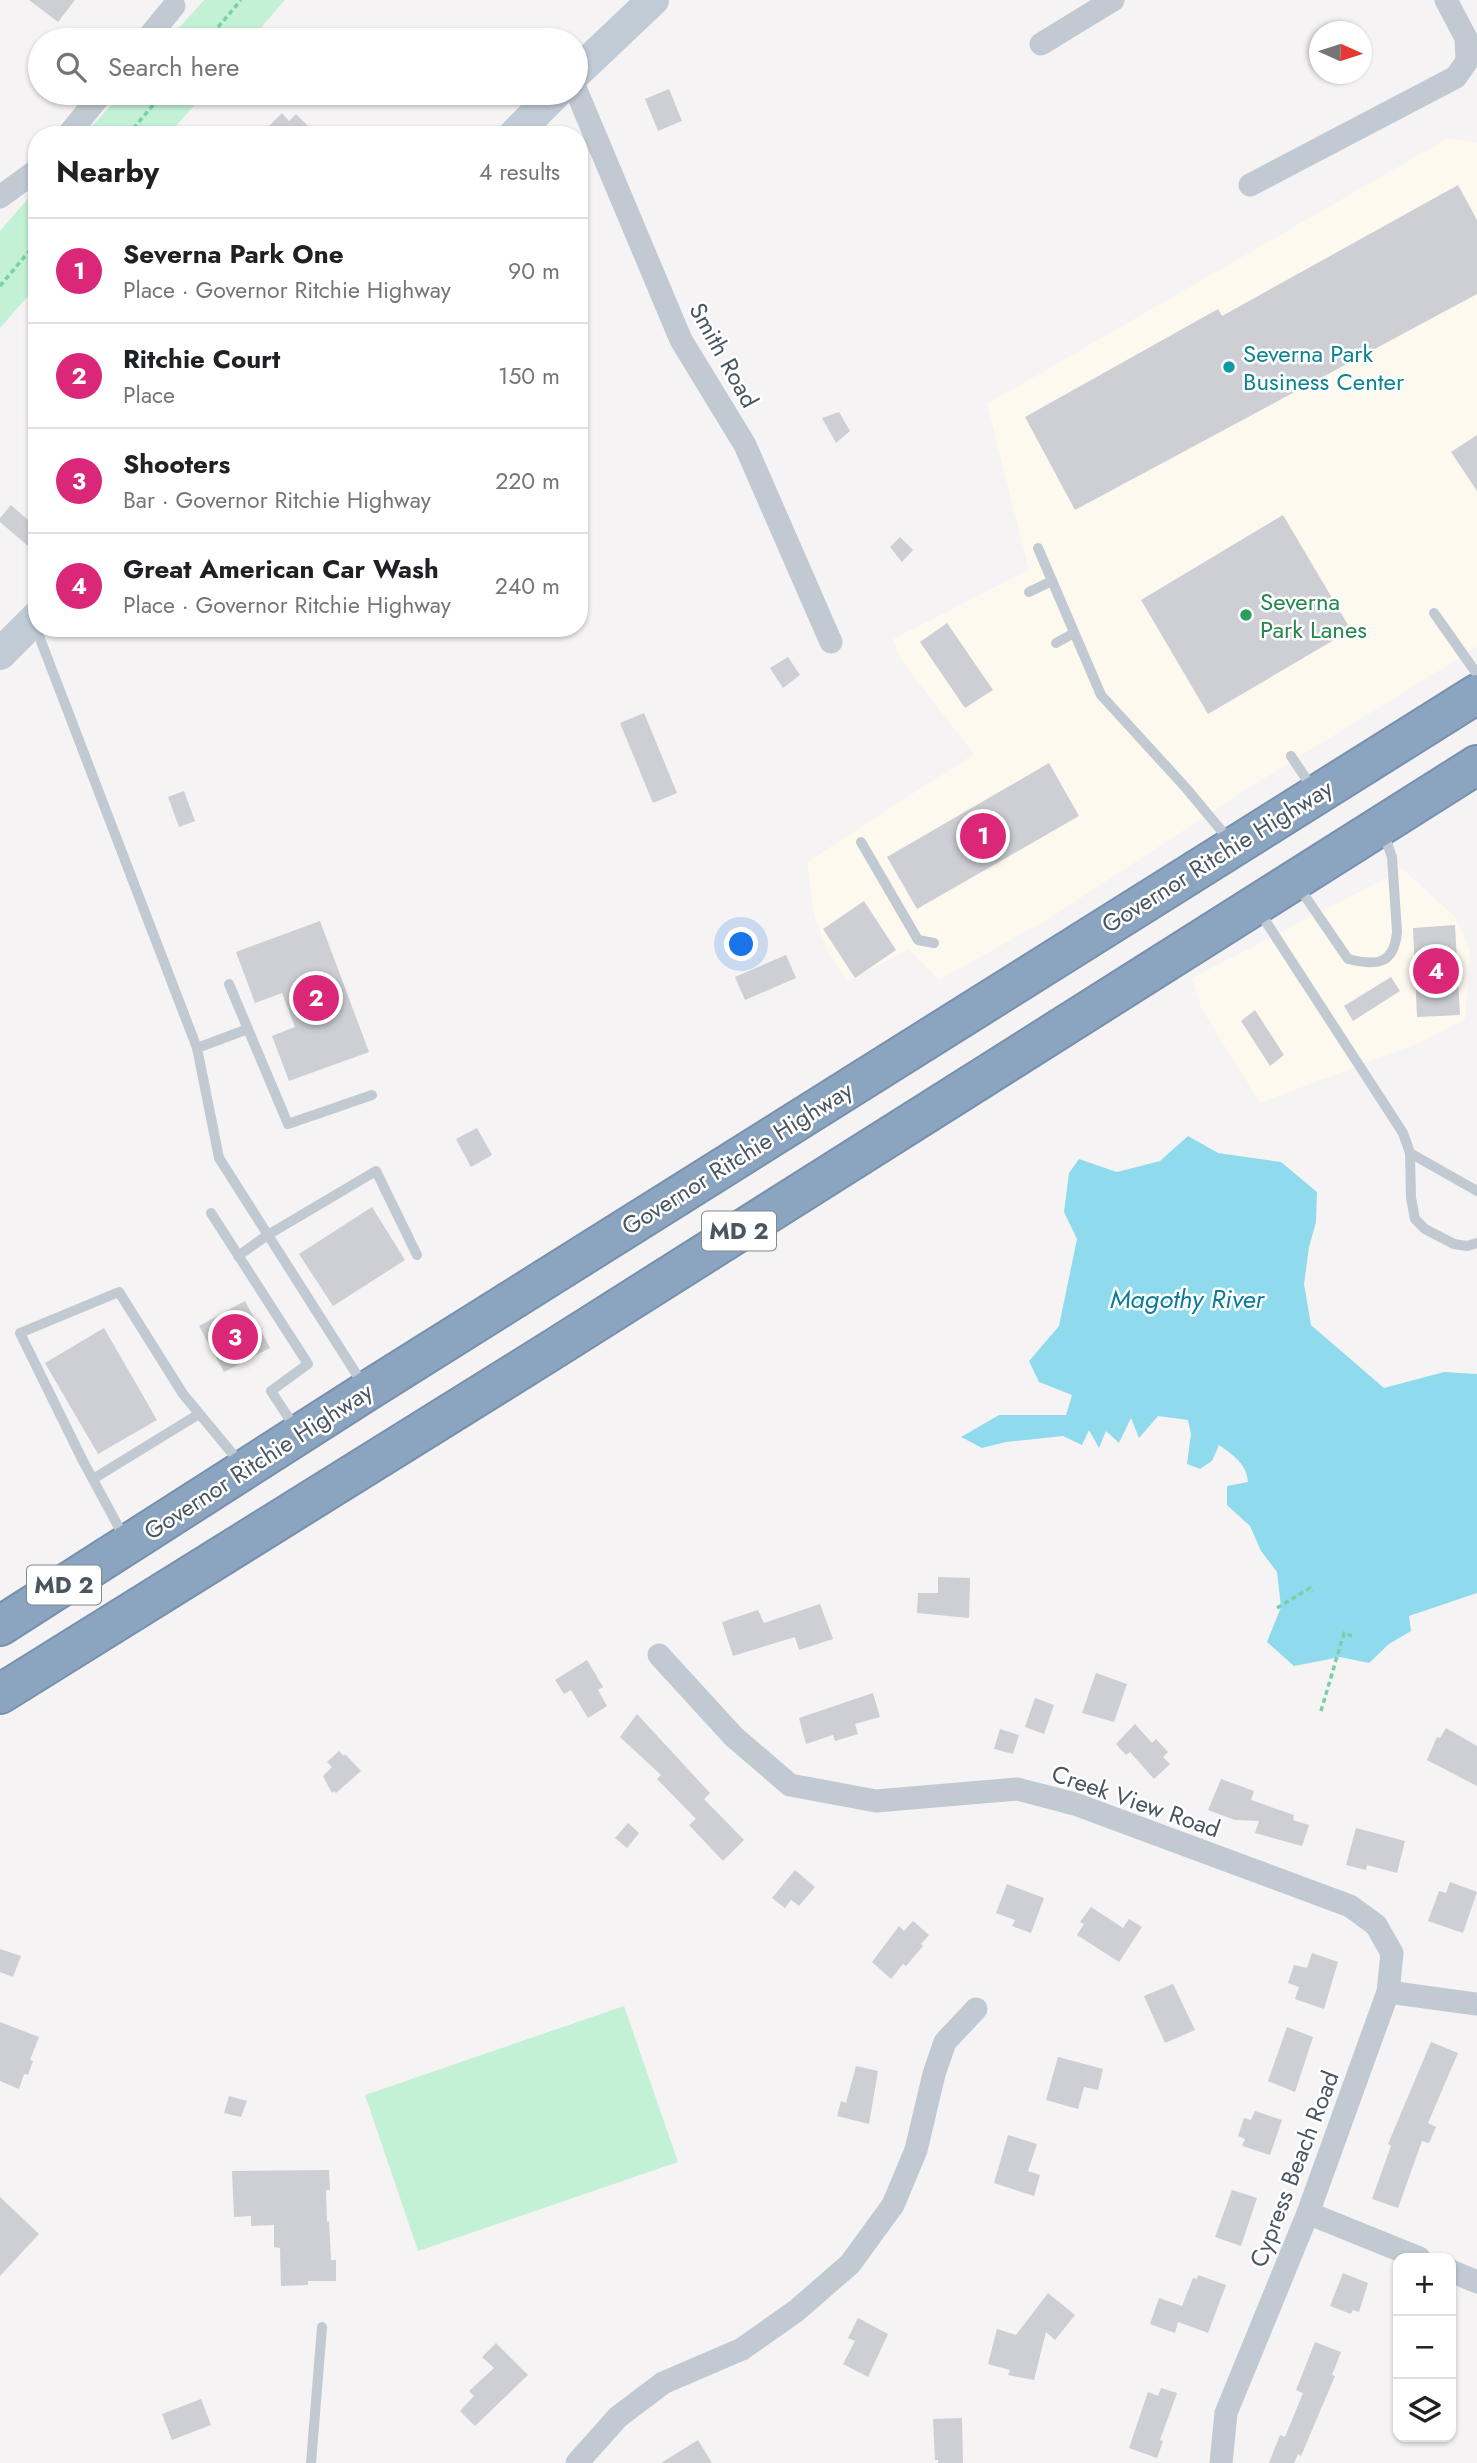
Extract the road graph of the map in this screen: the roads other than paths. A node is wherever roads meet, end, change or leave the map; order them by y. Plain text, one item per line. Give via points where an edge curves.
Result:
1 (653, 0) edge
2 (1113, 0) edge
3 (1446, 0) edge
4 (174, 6) dead end
5 (156, 28) edge
6 (1041, 44) dead end
7 (588, 62) edge
8 (92, 105) edge
9 (544, 105) edge
10 (582, 105) edge
11 (75, 126) edge
12 (523, 126) edge
13 (28, 177) edge
14 (1250, 186) dead end
15 (0, 197) edge
16 (1038, 548) dead end
17 (1052, 581) junction
18 (1029, 592) dead end
19 (1434, 613) dead end
20 (28, 626) edge
21 (1074, 633) junction
22 (42, 637) edge
23 (831, 642) dead end
24 (1056, 643) dead end
25 (0, 654) edge
26 (1477, 674) edge
27 (1477, 694) edge
28 (1291, 756) dead end
29 (1477, 765) edge
30 (1316, 794) junction
31 (1381, 826) junction
32 (861, 842) dead end
33 (1234, 846) junction
34 (1294, 881) junction
35 (1255, 905) junction
36 (934, 943) dead end
37 (229, 984) dead end
38 (248, 1029) junction
39 (197, 1048) junction
40 (372, 1095) dead end
41 (1410, 1153) junction
42 (1477, 1191) edge
43 (211, 1213) dead end
44 (266, 1236) junction
45 (1477, 1243) edge
46 (417, 1255) dead end
47 (238, 1256) junction
48 (367, 1391) junction
49 (200, 1413) junction
50 (299, 1434) junction
51 (245, 1469) junction
52 (93, 1479) junction
53 (128, 1544) junction
54 (0, 1626) edge
55 (659, 1655) dead end
56 (0, 1694) edge
57 (1350, 1906) joint
58 (1388, 1992) junction
59 (1477, 2004) edge
60 (976, 2009) dead end
61 (1308, 2213) junction
62 (1407, 2253) edge
63 (1456, 2273) edge
64 (1477, 2282) edge
65 (322, 2327) dead end
66 (311, 2463) edge
67 (578, 2463) edge
68 (1221, 2463) edge

1 - 7 street
2 - 6 street
3 - 14 street via 1466,38 1467,61 1456,77
4 - 5 street
8 - 11 street
9 - 12 street
10 - 23 street, Smith Road via 681,340 745,446
13 - 15 street
16 - 17 lane
17 - 18 lane
17 - 21 lane
19 - 26 lane
20 - 25 street
21 - 24 lane
21 - 33 lane via 1101,695
22 - 39 lane
27 - 30 highway, Governor Ritchie Highway / MD 2
28 - 30 lane
29 - 31 highway, MD 2
30 - 33 highway, Governor Ritchie Highway / MD 2
31 - 34 highway, MD 2
31 - 34 lane via 1392,857 1396,932 1396,943 1387,958 1376,963 1348,959
32 - 36 lane via 918,940
33 - 48 highway, Governor Ritchie Highway / MD 2
34 - 35 highway, MD 2
35 - 41 lane via 1393,1116
35 - 56 highway, MD 2
37 - 38 lane
38 - 39 lane
38 - 40 lane via 288,1124
39 - 44 lane via 219,1158
41 - 42 lane
41 - 45 lane via 1415,1219 1454,1244
43 - 47 lane
44 - 46 lane via 376,1171
44 - 47 lane
44 - 48 lane
47 - 50 lane via 308,1364 271,1391
48 - 50 highway, Governor Ritchie Highway / MD 2
49 - 51 lane
49 - 52 lane
49 - 52 lane via 183,1394 119,1292 20,1333
50 - 51 highway, Governor Ritchie Highway / MD 2
51 - 53 highway, Governor Ritchie Highway / MD 2
52 - 53 lane
53 - 54 highway, Governor Ritchie Highway / MD 2
55 - 57 street, Creek View Road via 734,1737 790,1785 876,1801 1017,1789 1075,1804
57 - 58 street, Cypress Beach Road via 1376,1925 1392,1953
58 - 59 street
58 - 61 street, Cypress Beach Road
60 - 67 street via 945,2042 916,2150 893,2205 850,2264 796,2311 742,2349 663,2383 618,2417
61 - 62 street
61 - 68 street, Cypress Beach Road via 1226,2413
63 - 64 street
65 - 66 lane

